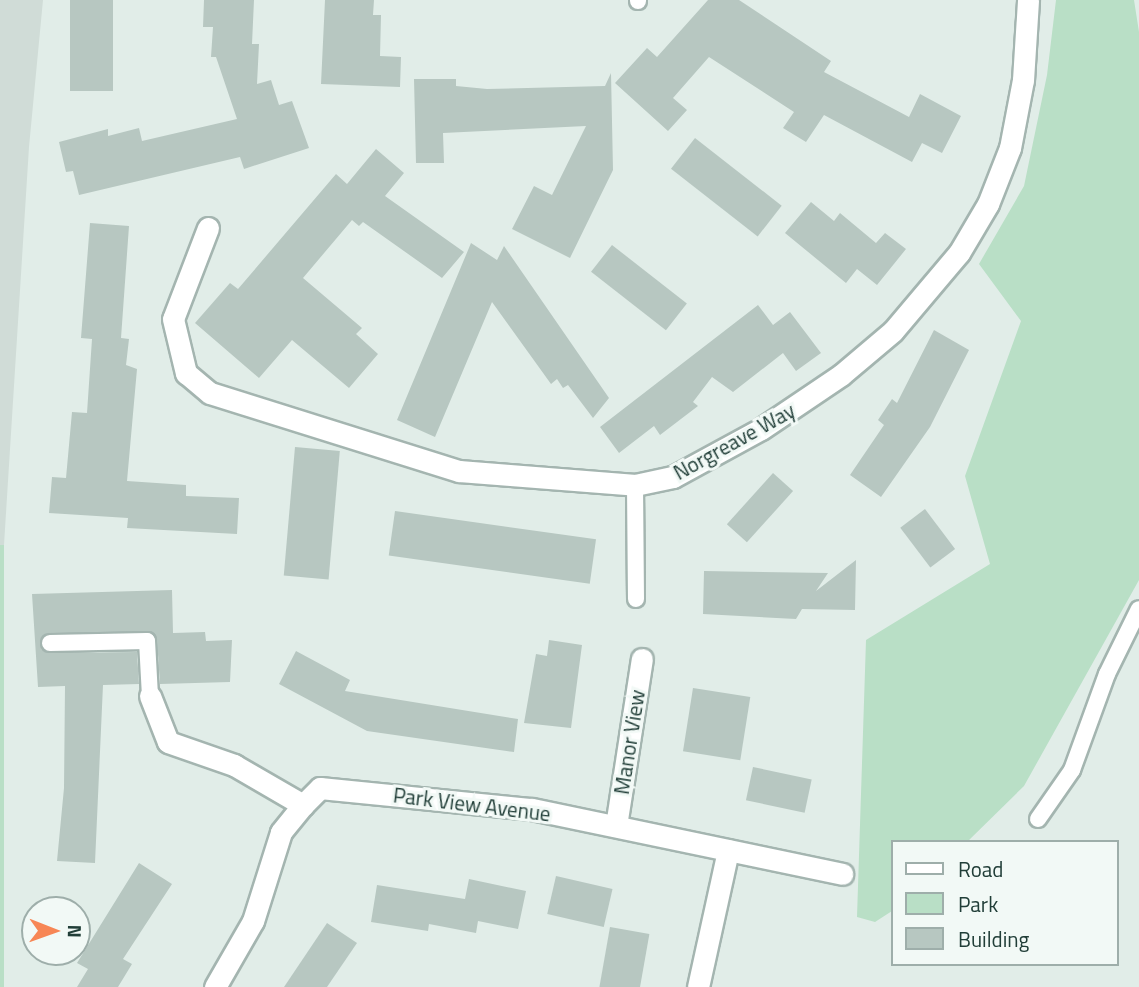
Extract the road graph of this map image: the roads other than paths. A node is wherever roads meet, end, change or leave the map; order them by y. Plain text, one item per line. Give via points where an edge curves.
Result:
1 (1028, 0) edge
2 (208, 228) dead end
3 (635, 485) junction
4 (636, 599) dead end
5 (1139, 609) edge
6 (50, 643) dead end
7 (642, 659) dead end
8 (149, 696) joint
9 (303, 805) junction
10 (1038, 820) dead end
11 (616, 826) junction
12 (727, 850) junction
13 (842, 874) dead end
14 (215, 987) edge
15 (698, 987) edge

1 - 3 street, Norgreave Way via 1023,80 1010,148 988,204 959,253 893,331 804,402 673,477
2 - 3 street, Norgreave Way via 173,319 186,373 210,393 458,471
3 - 4 lane
5 - 10 lane via 1107,674 1072,770
6 - 8 lane via 147,641
7 - 11 street, Manor View
8 - 9 street via 168,742 234,765
9 - 11 street, Park View Avenue via 320,788 363,790 532,809
9 - 14 street via 281,832 253,921
11 - 12 street, Park View Avenue
12 - 13 street, Park View Avenue
12 - 15 street

